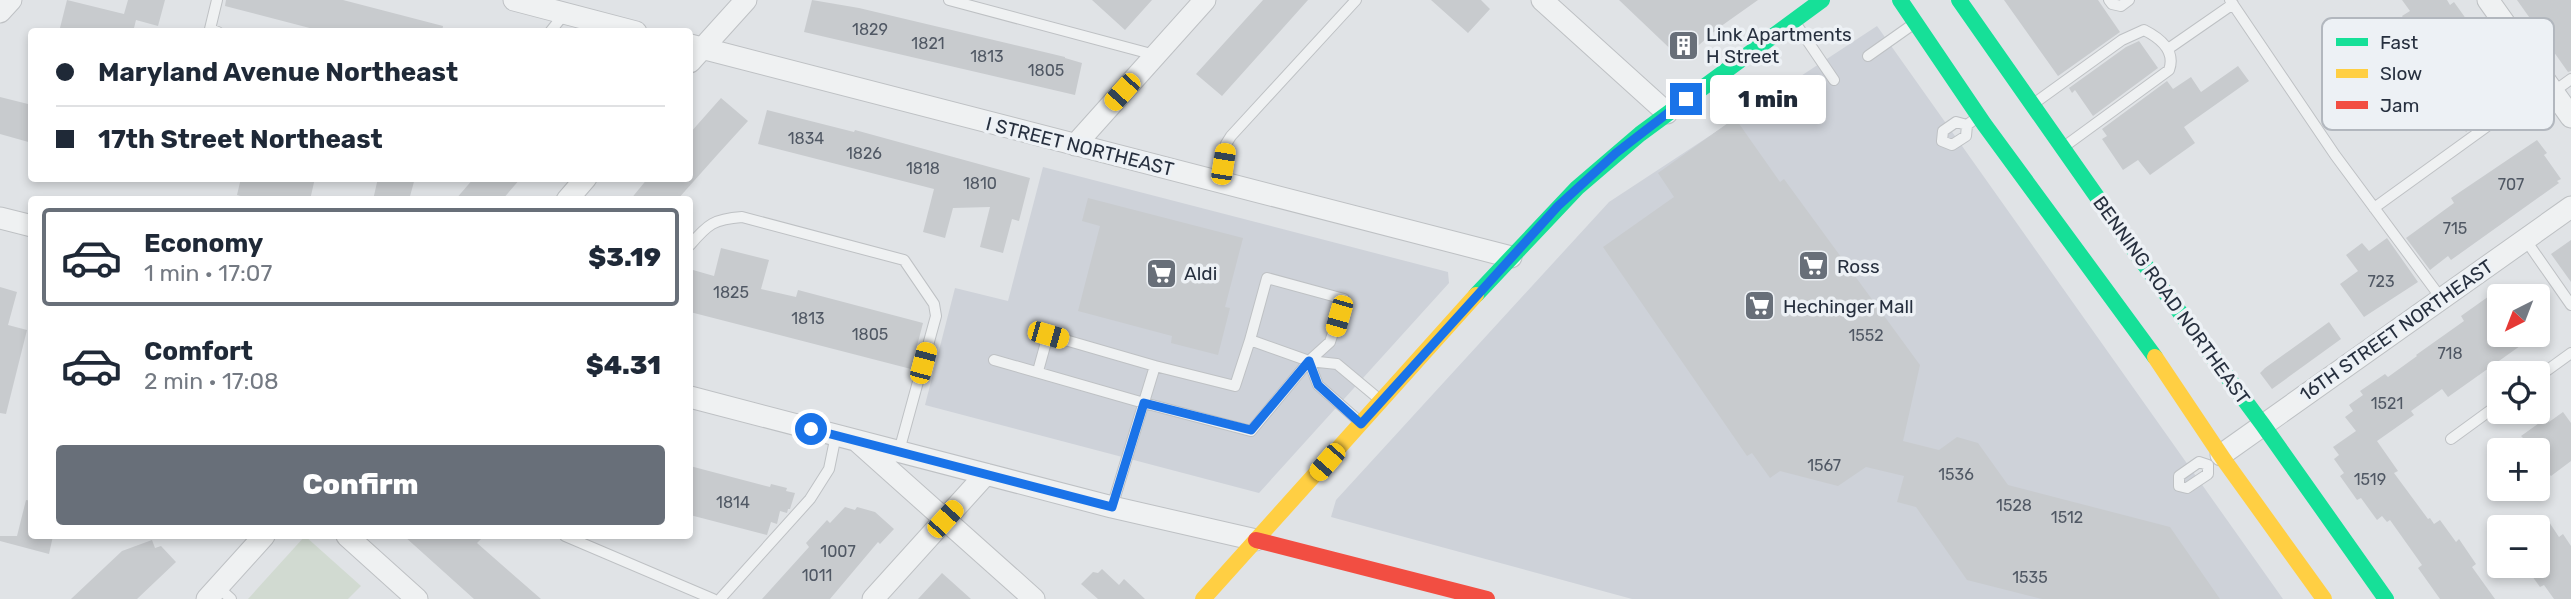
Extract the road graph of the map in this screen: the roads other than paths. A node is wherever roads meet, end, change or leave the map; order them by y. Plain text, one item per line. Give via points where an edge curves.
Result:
1 (11, 0) edge
2 (217, 0) edge
3 (513, 0) edge
4 (746, 0) edge
5 (949, 0) edge
6 (1205, 0) edge
7 (1356, 0) edge
8 (1542, 0) edge
9 (1822, 0) edge
10 (1899, 0) edge
11 (1959, 0) edge
12 (2109, 0) edge
13 (2129, 0) edge
14 (2488, 0) edge
15 (2231, 2) edge
16 (0, 12) edge
17 (565, 13) junction
18 (2501, 18) edge
19 (1793, 20) junction
20 (1915, 23) junction
21 (210, 28) edge
22 (553, 28) edge
23 (621, 28) edge
24 (2168, 49) junction
25 (693, 52) edge
26 (1155, 55) junction
27 (1868, 56) dead end
28 (2571, 79) edge
29 (1834, 80) dead end
30 (2554, 85) edge
31 (2554, 93) edge
32 (2032, 105) junction
33 (1667, 113) junction
34 (2571, 117) edge
35 (2487, 130) edge
36 (1075, 145) junction
37 (2063, 148) junction
38 (583, 182) edge
39 (1220, 182) junction
40 (570, 196) edge
41 (2571, 207) edge
42 (2374, 208) junction
43 (0, 218) edge
44 (28, 225) edge
45 (2525, 239) junction
46 (693, 242) edge
47 (1511, 257) junction
48 (2441, 298) junction
49 (2571, 305) edge
50 (1250, 340) junction
51 (2571, 353) edge
52 (995, 360) dead end
53 (1309, 361) junction
54 (1155, 366) junction
55 (2550, 368) edge
56 (1038, 371) junction
57 (693, 398) edge
58 (1382, 401) junction
59 (1144, 403) junction
60 (2487, 413) edge
61 (1361, 424) junction
62 (2263, 425) junction
63 (836, 435) junction
64 (2451, 439) dead end
65 (857, 441) junction
66 (899, 451) junction
67 (2214, 459) junction
68 (986, 474) junction
69 (1112, 507) junction
70 (945, 519) junction
71 (262, 539) edge
72 (350, 539) edge
73 (572, 539) edge
74 (1256, 540) junction
75 (219, 595) edge
76 (418, 599) edge
77 (713, 599) edge
78 (720, 599) edge
79 (873, 599) edge
80 (1034, 599) edge
81 (1203, 599) edge
82 (1487, 599) edge
83 (2324, 599) edge
84 (2386, 599) edge

1 - 16 street
2 - 21 lane
3 - 17 street
4 - 25 street
5 - 26 lane
6 - 26 street
7 - 39 lane via 1231,135
8 - 33 street
9 - 19 main road
10 - 20 main road
11 - 32 main road, BENNING ROAD NORTHEAST
12 - 13 lane via 2121,6
14 - 18 street
15 - 24 lane
15 - 42 lane
17 - 22 lane
17 - 23 street
19 - 29 lane
19 - 33 main road
20 - 27 lane
20 - 67 main road via 1973,120 2143,340
24 - 32 lane via 2144,30 2122,40
24 - 37 lane via 2169,70
25 - 36 street, I STREET NORTHEAST
26 - 36 street
28 - 30 lane
31 - 34 street
32 - 37 main road, BENNING ROAD NORTHEAST
33 - 47 main road via 1586,179
35 - 42 lane
36 - 39 street, I STREET NORTHEAST
37 - 62 main road, BENNING ROAD NORTHEAST
38 - 40 street
39 - 47 street, I STREET NORTHEAST
41 - 45 street, 16TH STREET NORTHEAST
42 - 48 lane
43 - 44 street
45 - 48 street, 16TH STREET NORTHEAST
45 - 49 lane
46 - 66 lane via 720,218 742,216 904,260 934,304 936,316
47 - 58 main road
48 - 62 street, 16TH STREET NORTHEAST
50 - 53 lane
50 - 53 lane via 1267,278 1344,299 1330,342
50 - 54 lane via 1235,386
51 - 55 lane
52 - 56 lane
53 - 58 lane via 1337,363
53 - 59 lane via 1251,430
53 - 61 lane via 1318,385
54 - 56 lane via 1048,335
54 - 59 lane
56 - 59 lane
57 - 63 street
58 - 61 main road
59 - 69 lane
60 - 64 lane
61 - 74 main road
62 - 67 street, 16TH STREET NORTHEAST
62 - 84 main road, BENNING ROAD NORTHEAST
63 - 65 street
63 - 78 lane via 829,469 810,499
65 - 66 street
65 - 70 street
66 - 68 street
67 - 83 main road
68 - 69 street
68 - 70 street
69 - 74 street
70 - 79 street
70 - 80 street
71 - 75 street
72 - 76 street
73 - 77 lane
74 - 81 main road
74 - 82 main road

